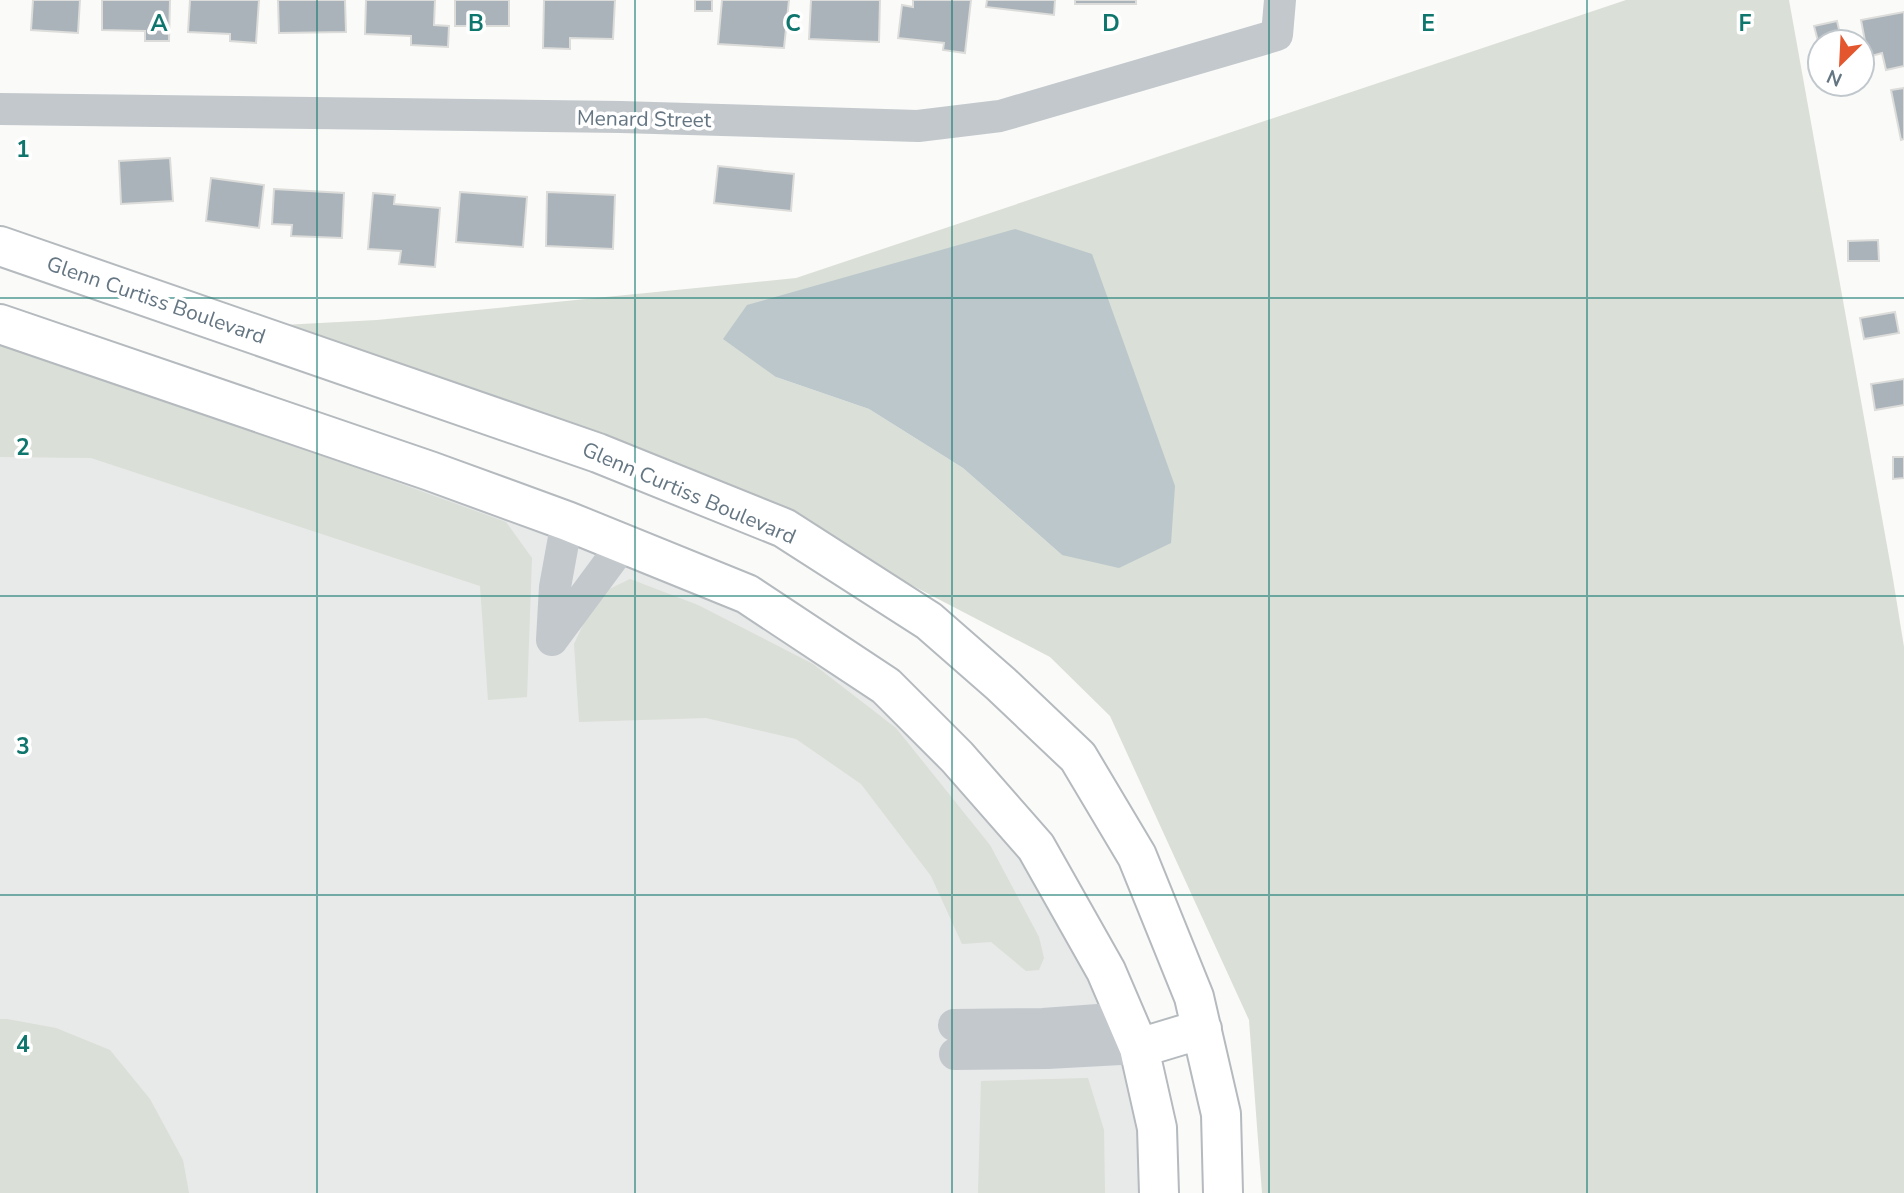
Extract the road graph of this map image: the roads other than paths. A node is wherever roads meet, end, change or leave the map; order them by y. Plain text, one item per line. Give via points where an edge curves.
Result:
1 (1280, 0) edge
2 (0, 109) edge
3 (0, 246) edge
4 (0, 324) edge
5 (567, 521) junction
6 (624, 544) junction
7 (1202, 1030) junction
8 (1133, 1033) junction
9 (955, 1040) dead end
10 (1159, 1193) edge
11 (1223, 1193) edge

1 - 2 street, Menard Street via 1276,35 1000,116 918,126
3 - 7 main road, Glenn Curtiss Boulevard via 623,463 784,528 929,621 1079,757 1137,856 1194,997
4 - 5 main road
5 - 6 main road
5 - 6 street via 555,587 552,640
6 - 8 main road via 747,594 886,686 957,757 1036,847 1106,971
7 - 8 main road
7 - 11 main road, Glenn Curtiss Boulevard via 1221,1114
8 - 9 street via 1043,1024
8 - 10 main road via 1157,1128

